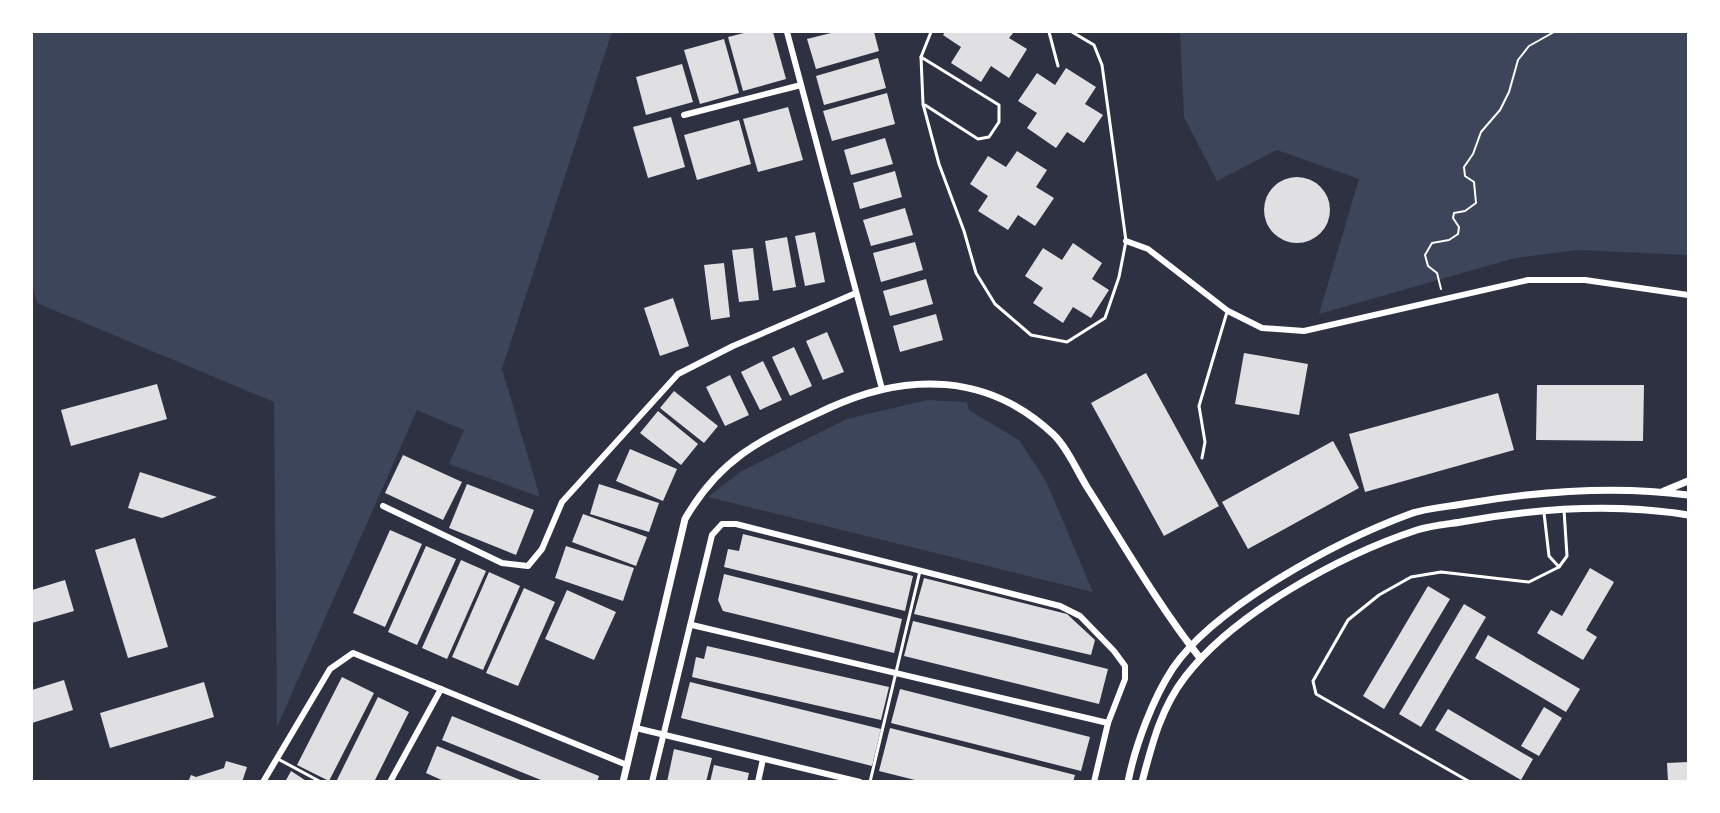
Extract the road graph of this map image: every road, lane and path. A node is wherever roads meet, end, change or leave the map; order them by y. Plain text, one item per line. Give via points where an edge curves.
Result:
1 (787, 32) edge
2 (931, 32) edge
3 (1049, 32) edge
4 (1072, 32) edge
5 (1554, 32) edge
6 (921, 57) junction
7 (1058, 66) dead end
8 (801, 85) junction
9 (923, 104) junction
10 (684, 115) dead end
11 (1126, 241) junction
12 (856, 293) junction
13 (1689, 295) edge
14 (1443, 298) junction
15 (1227, 311) junction
16 (882, 389) junction
17 (1202, 459) dead end
18 (1689, 481) edge
19 (1661, 492) junction
20 (1689, 495) edge
21 (383, 506) dead end
22 (1564, 510) junction
23 (1544, 512) junction
24 (1689, 515) edge
25 (1559, 567) junction
26 (920, 569) junction
27 (692, 625) junction
28 (1191, 646) junction
29 (1200, 658) junction
30 (896, 673) junction
31 (441, 689) junction
32 (1108, 723) junction
33 (636, 728) junction
34 (664, 734) junction
35 (277, 759) junction
36 (763, 759) junction
37 (627, 765) junction
38 (263, 782) edge
39 (321, 782) edge
40 (390, 782) edge
41 (623, 782) edge
42 (652, 782) edge
43 (758, 782) edge
44 (860, 782) edge
45 (870, 782) edge
46 (1094, 782) edge
47 (1128, 782) edge
48 (1142, 782) edge
49 (1470, 782) edge

1 - 8 street
2 - 6 lane
3 - 7 lane
4 - 11 lane via 1094,45 1102,65
5 - 14 path via 1529,46 1518,60 1500,110 1481,132 1464,167 1465,176 1474,182 1476,204 1454,213 1458,234 1432,243 1425,255 1428,266 1437,273
6 - 9 lane
6 - 9 lane via 999,105 999,122 989,137 978,139
8 - 10 street
8 - 12 street
9 - 11 lane via 976,273 995,304 1030,336 1067,342 1105,318
11 - 15 street via 1148,249
12 - 16 street
12 - 21 street via 753,336 678,374 562,501 542,549 528,566 502,563
13 - 14 street via 1585,280 1528,280
14 - 15 street via 1304,331 1262,328
15 - 17 lane via 1199,406 1205,442
16 - 28 street via 935,383 976,388 1012,402 1055,435
16 - 33 street via 845,401 749,448 717,473 698,495 685,519
18 - 19 street
19 - 20 street
19 - 28 street via 1602,489 1551,493 1411,514 1257,591
22 - 23 street
22 - 24 street via 1602,506
22 - 25 lane via 1567,556
23 - 25 lane via 1549,556
23 - 29 street via 1418,530 1377,547 1262,606
25 - 49 lane via 1529,582 1441,572 1411,577 1379,595 1348,621 1312,681 1316,694
26 - 27 street via 736,524 722,524 712,535
26 - 30 lane
26 - 32 street via 1060,606 1080,616 1125,666 1125,679
27 - 30 street
27 - 34 street
28 - 29 street
28 - 47 street via 1172,669 1157,701 1133,755
29 - 48 street via 1157,727
30 - 32 street
30 - 45 lane
31 - 35 street via 353,653 330,669
31 - 37 street
31 - 40 street
32 - 46 street
33 - 34 street
33 - 37 street
34 - 36 street
34 - 42 street
35 - 38 street
35 - 39 lane
36 - 43 street
36 - 44 street
37 - 41 street

